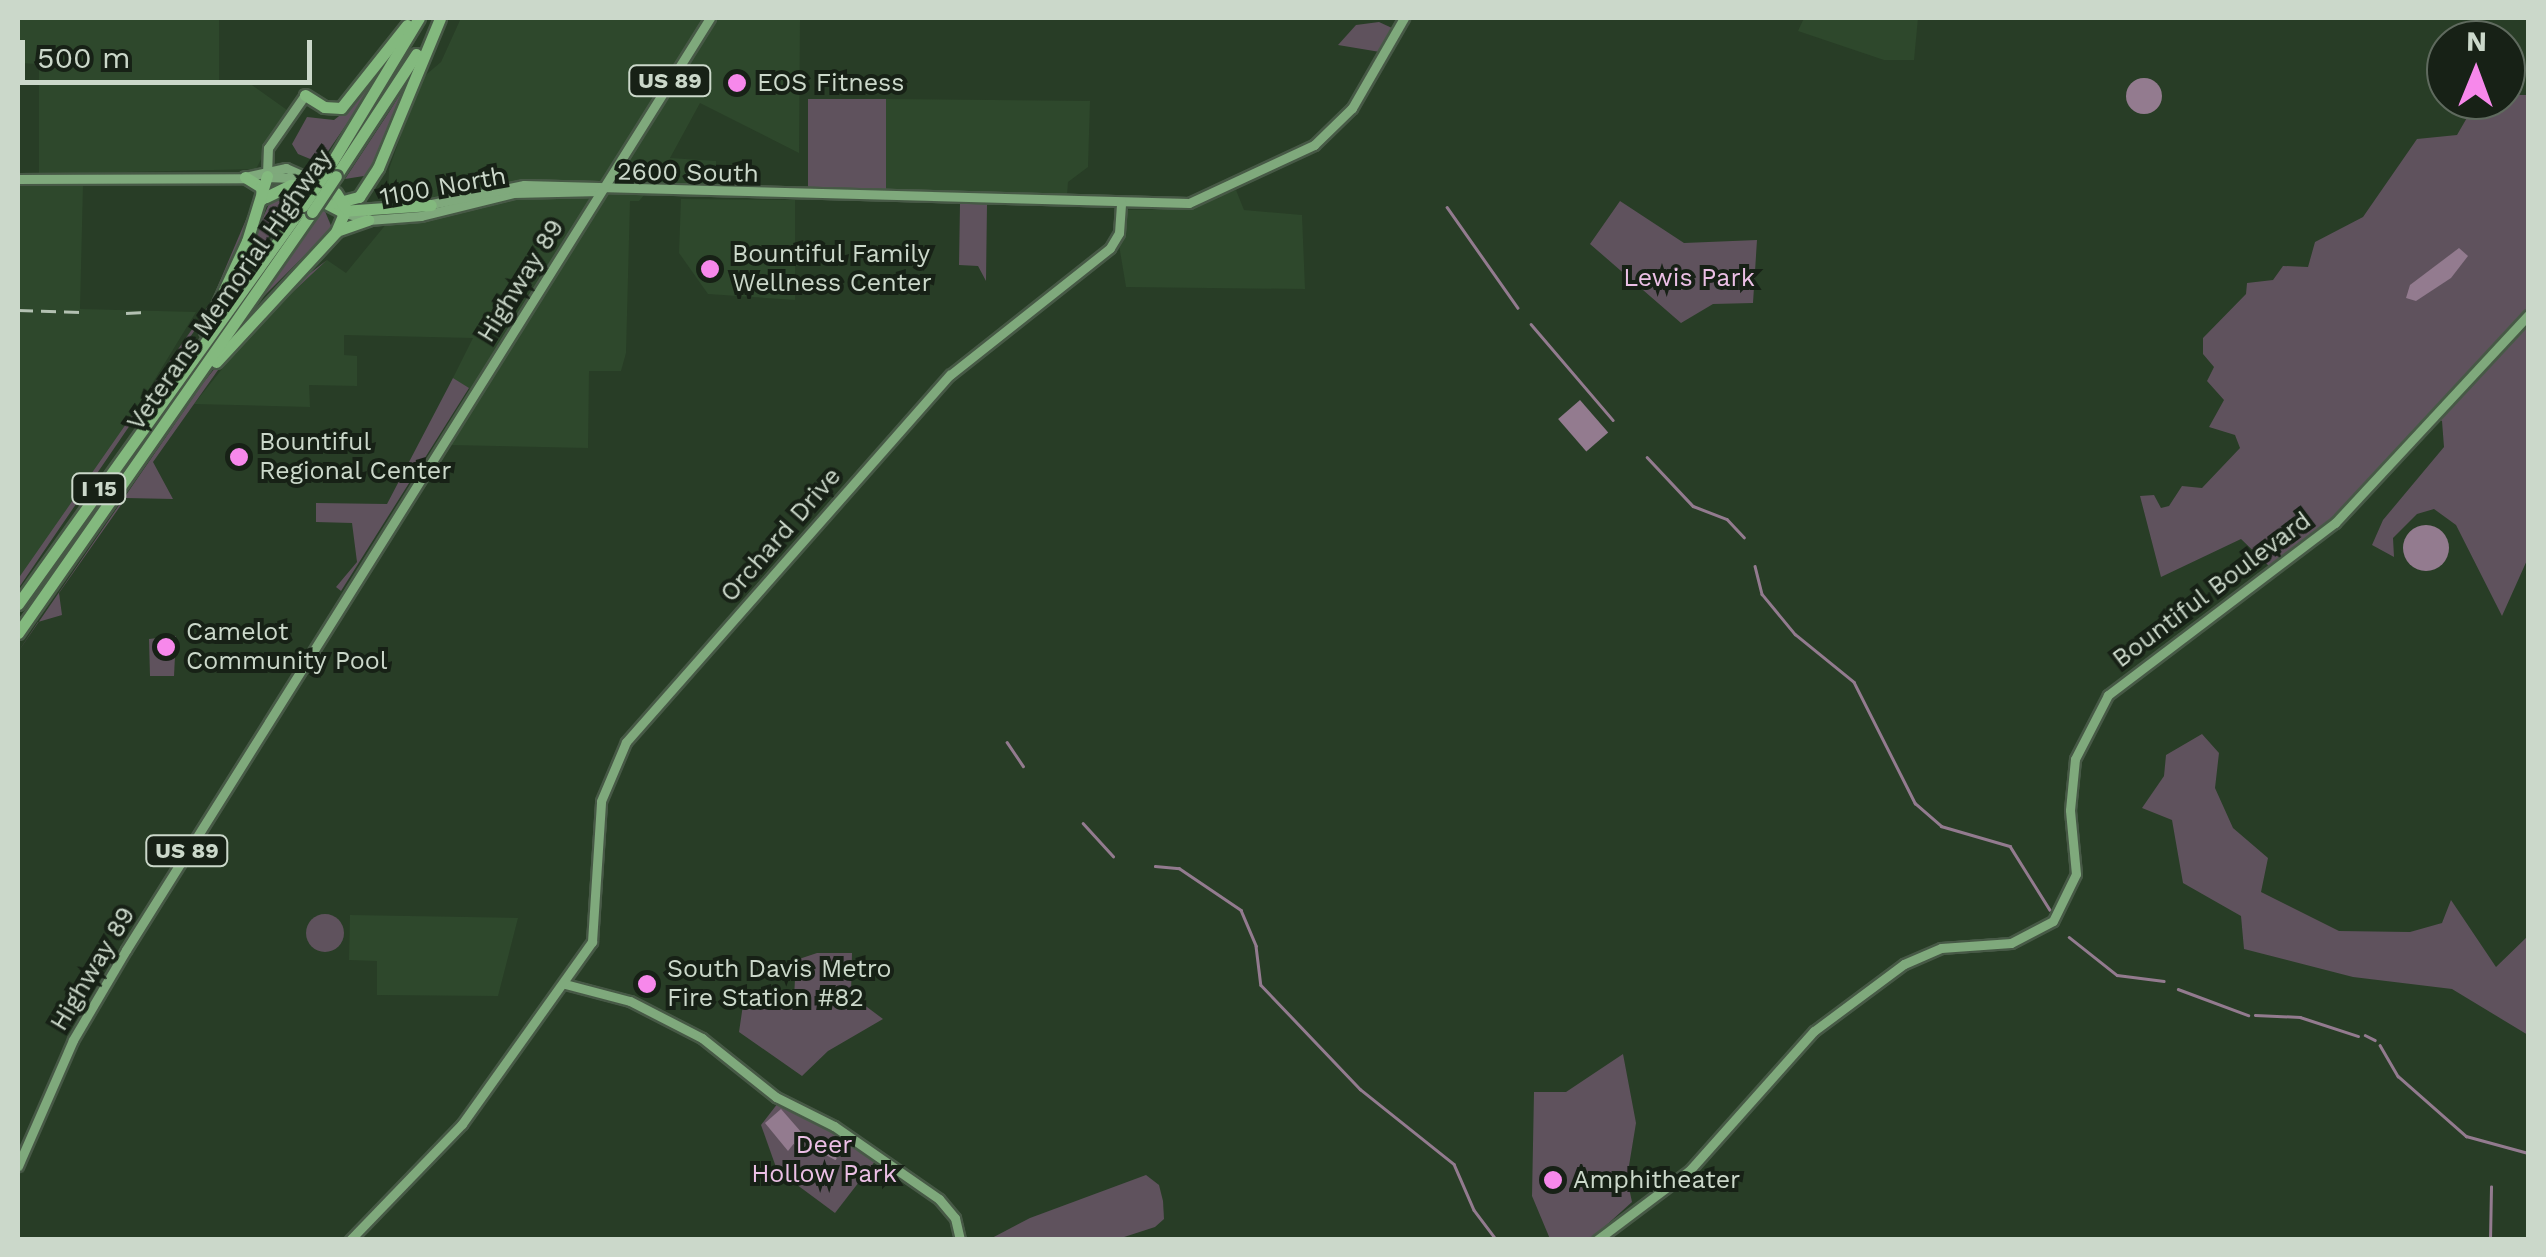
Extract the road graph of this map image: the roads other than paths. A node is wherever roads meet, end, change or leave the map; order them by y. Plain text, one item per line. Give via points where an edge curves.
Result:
1 (415, 18) edge
2 (438, 18) edge
3 (710, 18) edge
4 (1404, 18) edge
5 (305, 95) joint
6 (267, 173) junction
7 (331, 174) junction
8 (245, 177) junction
9 (18, 180) edge
10 (370, 181) junction
11 (601, 191) junction
12 (343, 202) junction
13 (1122, 202) junction
14 (261, 204) junction
15 (431, 205) junction
16 (384, 207) junction
17 (307, 208) junction
18 (368, 220) junction
19 (336, 232) junction
20 (2528, 315) edge
21 (181, 374) junction
22 (154, 439) junction
23 (18, 604) edge
24 (18, 632) edge
25 (565, 984) junction
26 (578, 992) junction
27 (556, 996) junction
28 (18, 1166) edge
29 (350, 1240) edge
30 (960, 1240) edge
31 (1597, 1240) edge

1 - 5 highway via 346,104 332,110
1 - 7 highway, Veterans Memorial Highway / I 15
2 - 7 highway, Veterans Memorial Highway / I 15
2 - 10 highway
3 - 11 main road, US 89
4 - 13 main road via 1352,108 1299,156 1190,203
5 - 6 main road via 268,148
6 - 8 main road
6 - 12 main road, 2600 South via 300,171
6 - 14 highway
7 - 17 highway, Veterans Memorial Highway / I 15, bridge
8 - 9 main road
8 - 14 highway via 261,187
10 - 12 highway
10 - 16 highway via 371,198
11 - 13 main road, 2600 South
11 - 15 main road, 2600 South via 511,185
11 - 18 main road, 1100 North via 507,194 421,216
11 - 28 main road, Highway 89 / US 89 via 121,959 73,1040
12 - 14 highway via 291,185 274,189
12 - 15 highway
12 - 16 main road, 2600 South
12 - 18 main road, 1100 North
12 - 19 highway
13 - 25 main road, Orchard Drive via 1113,244 950,375 622,748 600,805 595,934
14 - 21 highway via 224,295
15 - 16 main road, 2600 South
17 - 21 highway, Veterans Memorial Highway / I 15
17 - 22 highway, Veterans Memorial Highway / I 15
18 - 19 highway
19 - 22 highway via 259,309
20 - 31 main road, Bountiful Boulevard via 2334,523 2108,695 2086,729 2073,770 2076,874 2053,921 2010,944 1940,948 1904,964 1820,1026 1690,1170
21 - 23 highway, Veterans Memorial Highway / I 15
22 - 24 highway, Veterans Memorial Highway / I 15
25 - 26 main road
25 - 27 main road, Orchard Drive
26 - 27 main road
26 - 30 main road via 630,1001 702,1038 784,1103 834,1126 940,1199 955,1218
27 - 29 main road, Orchard Drive via 462,1124

